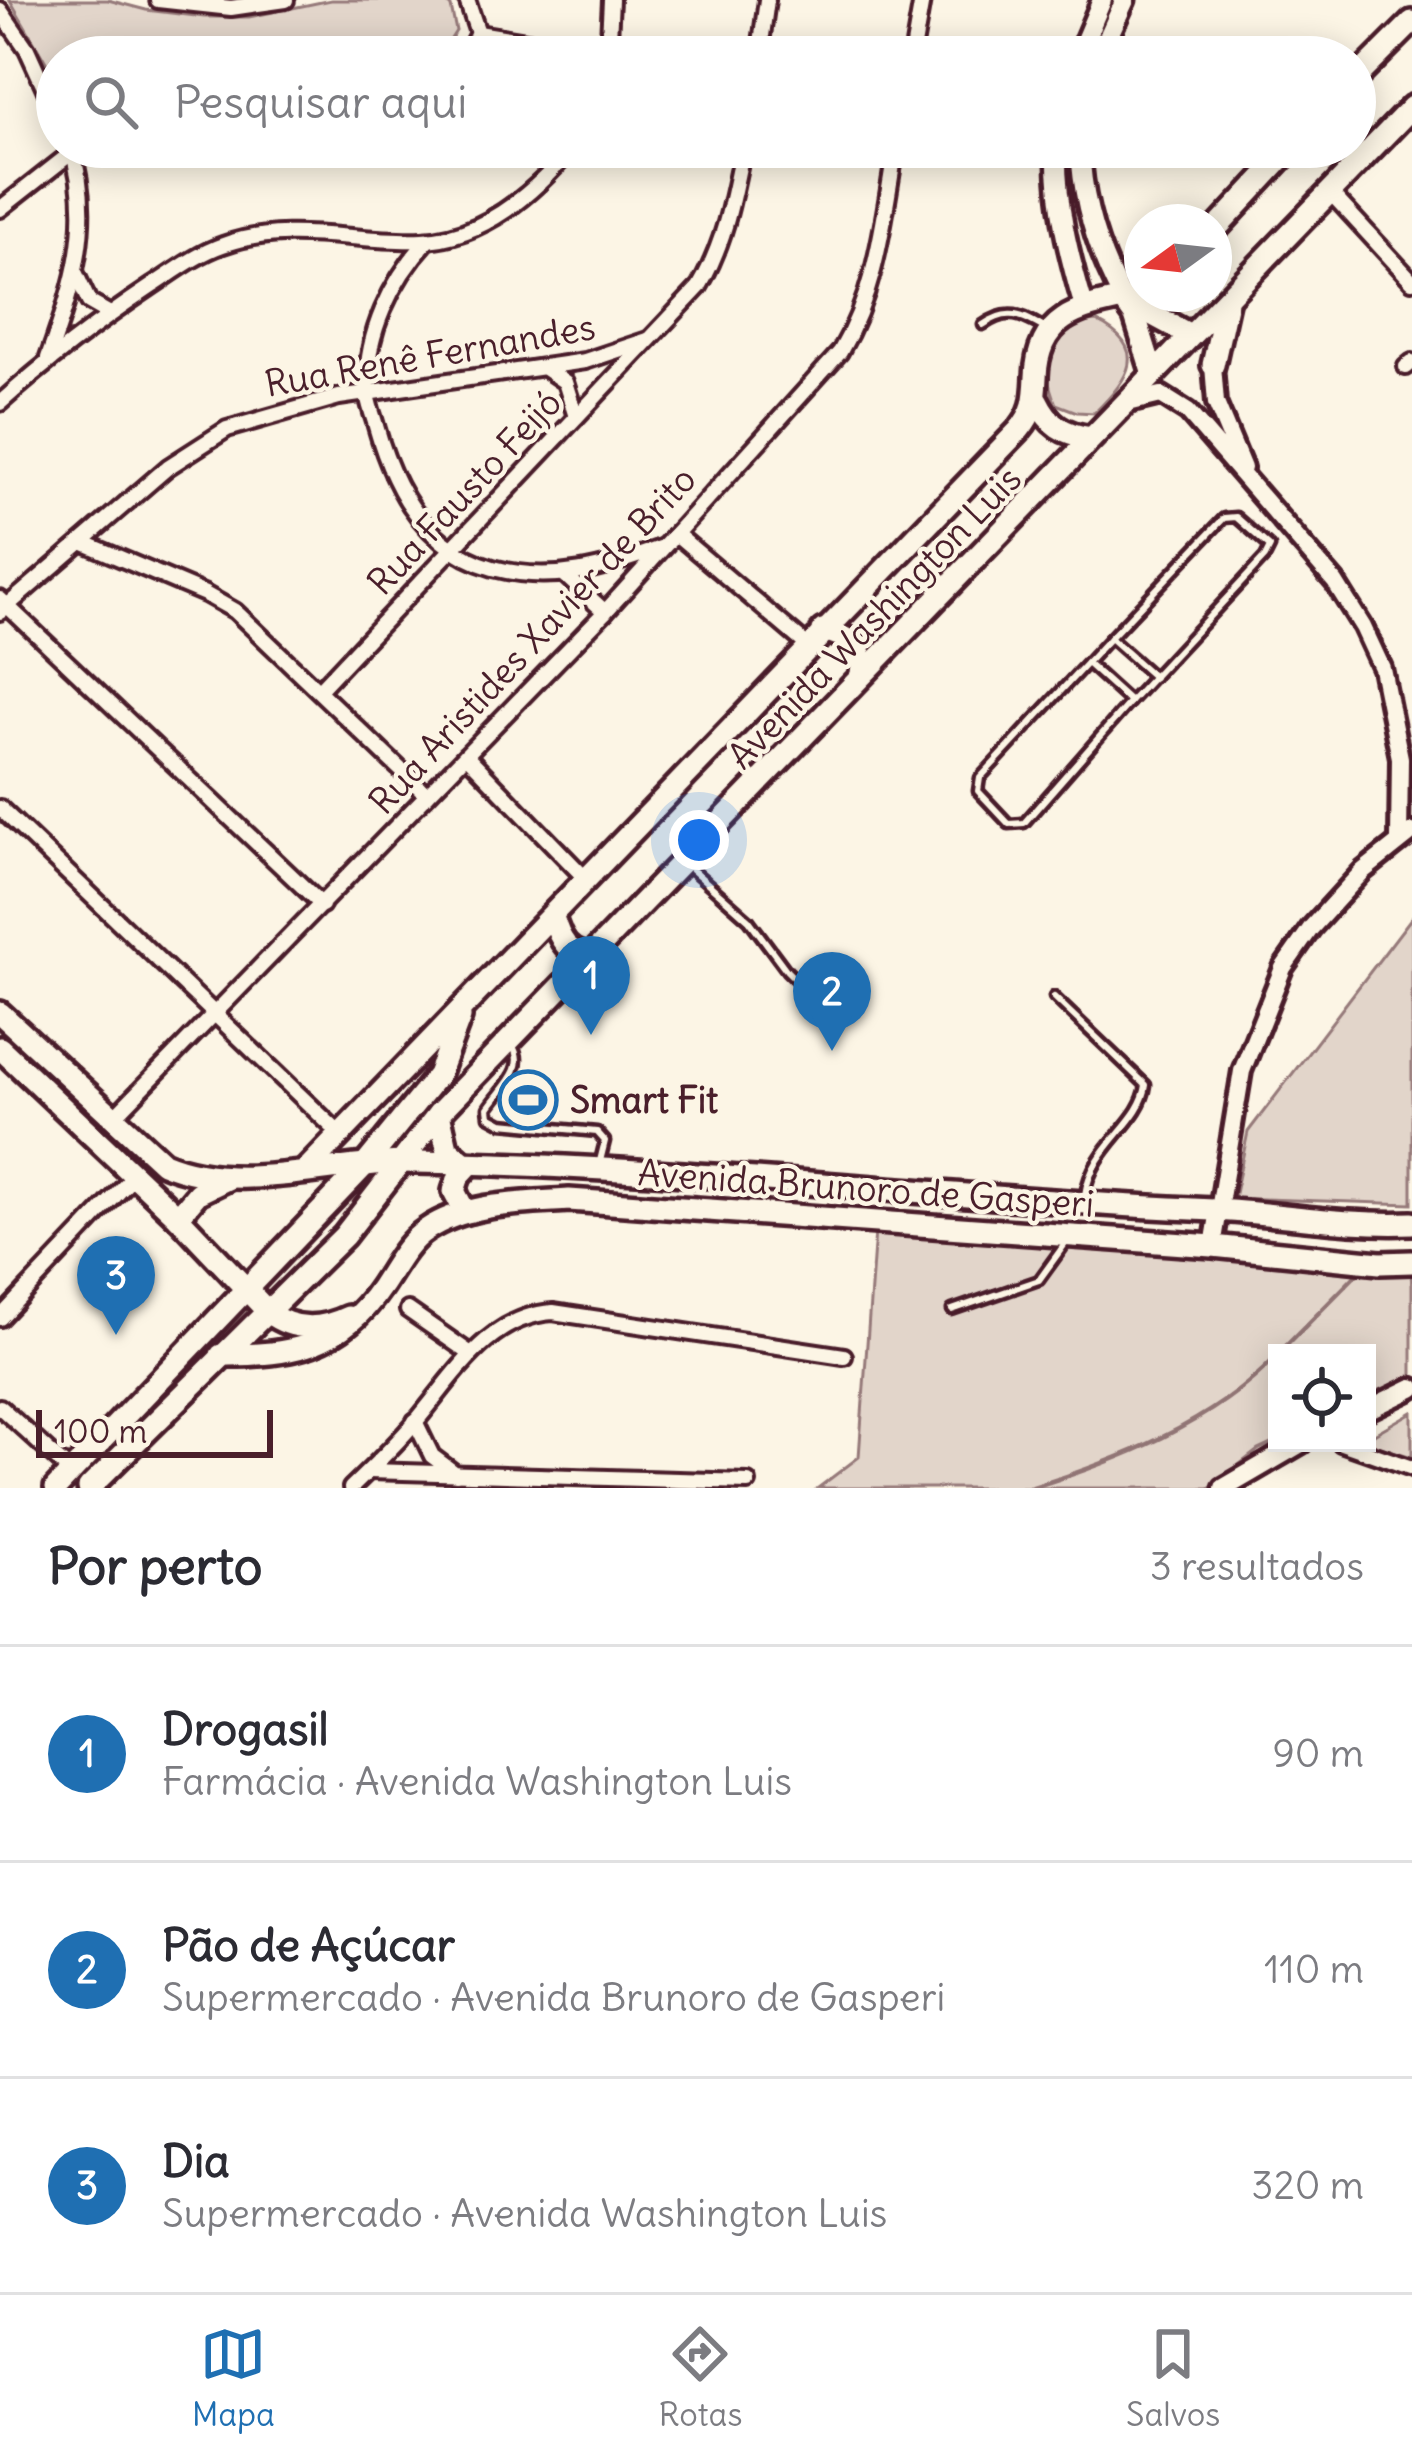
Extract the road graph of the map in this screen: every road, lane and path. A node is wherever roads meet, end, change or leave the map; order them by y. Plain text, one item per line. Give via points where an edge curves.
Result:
1 (158, 0) edge
2 (286, 0) edge
3 (466, 0) edge
4 (611, 0) edge
5 (767, 0) edge
6 (922, 0) edge
7 (1102, 0) edge
8 (1125, 0) edge
9 (0, 10) edge
10 (1412, 22) edge
11 (478, 33) junction
12 (476, 36) edge
13 (496, 36) edge
14 (613, 36) edge
15 (762, 36) edge
16 (916, 36) edge
17 (1087, 36) edge
18 (1109, 36) edge
19 (1376, 58) edge
20 (36, 70) edge
21 (1412, 107) edge
22 (1376, 144) edge
23 (50, 168) edge
24 (76, 168) edge
25 (553, 168) edge
26 (737, 168) edge
27 (892, 168) edge
28 (1056, 168) edge
29 (1082, 168) edge
30 (1272, 168) edge
31 (1353, 168) edge
32 (1330, 192) junction
33 (0, 209) edge
34 (1232, 212) edge
35 (428, 241) junction
36 (76, 274) junction
37 (1412, 281) edge
38 (1124, 284) edge
39 (1232, 292) edge
40 (1124, 299) edge
41 (1084, 307) junction
42 (1135, 312) edge
43 (1157, 312) edge
44 (1212, 312) edge
45 (1225, 312) edge
46 (110, 314) junction
47 (983, 325) dead end
48 (1049, 331) junction
49 (1190, 335) junction
50 (648, 340) junction
51 (45, 364) junction
52 (1213, 365) junction
53 (546, 369) junction
54 (1153, 374) junction
55 (367, 392) junction
56 (1036, 400) junction
57 (0, 403) edge
58 (1123, 405) junction
59 (576, 416) junction
60 (1091, 438) junction
61 (1251, 485) junction
62 (670, 540) junction
63 (82, 542) junction
64 (452, 549) junction
65 (566, 575) junction
66 (2, 606) edge
67 (604, 612) junction
68 (815, 638) junction
69 (1110, 638) junction
70 (1088, 662) junction
71 (862, 674) junction
72 (1154, 677) junction
73 (319, 690) junction
74 (1130, 702) junction
75 (466, 755) junction
76 (428, 794) junction
77 (0, 808) edge
78 (1406, 836) edge
79 (684, 863) junction
80 (586, 879) junction
81 (322, 905) junction
82 (553, 917) junction
83 (593, 957) junction
84 (813, 997) dead end
85 (1054, 997) dead end
86 (462, 1011) junction
87 (0, 1013) edge
88 (216, 1013) junction
89 (510, 1042) junction
90 (0, 1048) edge
91 (439, 1113) junction
92 (113, 1118) junction
93 (341, 1135) junction
94 (404, 1162) junction
95 (467, 1164) junction
96 (365, 1165) junction
97 (596, 1168) junction
98 (305, 1171) junction
99 (134, 1176) junction
100 (229, 1178) junction
101 (341, 1188) junction
102 (1084, 1205) junction
103 (1216, 1210) junction
104 (471, 1211) junction
105 (178, 1216) junction
106 (1412, 1222) edge
107 (1070, 1235) junction
108 (1213, 1246) junction
109 (1412, 1262) edge
110 (243, 1288) junction
111 (293, 1288) junction
112 (408, 1310) dead end
113 (952, 1310) dead end
114 (359, 1312) junction
115 (269, 1313) junction
116 (0, 1318) edge
117 (471, 1354) junction
118 (221, 1355) junction
119 (844, 1356) dead end
120 (1412, 1388) edge
121 (1376, 1406) edge
122 (0, 1407) edge
123 (415, 1421) junction
124 (1288, 1452) edge
125 (1367, 1452) edge
126 (1412, 1468) edge
127 (369, 1471) junction
128 (456, 1474) junction
129 (1249, 1479) edge
130 (64, 1480) edge
131 (748, 1482) dead end
132 (89, 1488) edge
133 (351, 1488) edge
134 (1224, 1488) edge

1 - 2 street via 231,8
3 - 11 street
4 - 14 street
5 - 15 street
6 - 16 street
7 - 17 main road
8 - 18 main road
9 - 20 street
10 - 19 main road
11 - 12 street
11 - 13 street
21 - 22 main road, Avenida Washington Luis
23 - 33 street
24 - 36 street
25 - 35 street via 500,215
26 - 50 street, Rua Fausto Feijó via 717,256
27 - 62 street, Rua Aristides Xavier de Brito via 872,287 841,352
28 - 41 main road
29 - 38 main road via 1100,256
30 - 34 main road
31 - 32 main road, Avenida Washington Luis
32 - 37 street
32 - 39 main road, Avenida Washington Luis
35 - 46 street via 319,232 249,238 196,257
35 - 55 street via 378,321
36 - 46 street via 89,302
36 - 51 street
40 - 41 main road
41 - 48 main road
42 - 54 main road
43 - 49 main road
44 - 49 main road, Avenida Washington Luis
45 - 52 main road
46 - 51 street
47 - 48 lane via 1013,313
48 - 56 main road, Avenida Washington Luis via 1038,355
49 - 52 street
49 - 54 main road, Avenida Washington Luis
50 - 53 street, Rua Renê Fernandes
50 - 59 street, Rua Fausto Feijó
51 - 57 street
52 - 61 street via 1216,403
53 - 55 street, Rua Renê Fernandes
53 - 59 street via 565,382
54 - 58 main road, Avenida Washington Luis
55 - 63 street, Rua Renê Fernandes via 227,429 168,467
55 - 64 street via 398,489
56 - 60 main road via 1060,431
56 - 68 main road, Avenida Washington Luis via 1019,430
58 - 60 main road, Avenida Washington Luis
58 - 61 street via 1147,396 1172,399
59 - 64 street, Rua Fausto Feijó
60 - 71 main road, Avenida Washington Luis
61 - 78 street via 1335,582 1382,668
62 - 65 street
62 - 67 street, Rua Aristides Xavier de Brito
62 - 68 street
63 - 66 street, Rua Renê Fernandes
63 - 73 street via 235,610
64 - 65 street via 491,567
64 - 73 street, Rua Fausto Feijó
65 - 67 street
66 - 81 street
67 - 75 street, Rua Aristides Xavier de Brito
68 - 71 main road via 843,636 859,647
68 - 80 main road, Avenida Washington Luis
69 - 70 lane
69 - 72 lane
69 - 72 lane via 1224,518 1236,517 1267,541 1269,553
70 - 74 lane
70 - 74 lane via 980,778 978,791 1009,824 1024,823
71 - 79 main road, Avenida Washington Luis
72 - 74 lane
73 - 76 street
75 - 76 street, Rua Aristides Xavier de Brito
75 - 80 street
76 - 81 street, Rua Aristides Xavier de Brito
77 - 88 street
78 - 103 street via 1363,871 1283,968 1242,1072
79 - 83 main road, Avenida Washington Luis
79 - 84 lane via 749,920
80 - 82 main road, Avenida Washington Luis
81 - 88 street, Rua Aristides Xavier de Brito
82 - 83 main road via 564,946
82 - 86 main road, Avenida Washington Luis
83 - 89 main road, Avenida Washington Luis
85 - 102 lane via 1146,1085 1142,1102 1094,1162
86 - 93 main road
86 - 96 main road, Avenida Washington Luis via 438,1075
87 - 92 main road
88 - 92 street, Rua Aristides Xavier de Brito
88 - 93 street
89 - 91 main road, Avenida Washington Luis
89 - 97 lane via 518,1066 489,1116 597,1132 605,1150
90 - 99 main road
91 - 94 main road, Avenida Washington Luis
91 - 95 main road via 447,1148
92 - 100 main road via 163,1163
93 - 98 main road
94 - 95 main road, Avenida Brunoro de Gasperi
94 - 96 main road, Avenida Brunoro de Gasperi
94 - 111 main road, Avenida Washington Luis
95 - 97 main road, Avenida Brunoro de Gasperi
95 - 104 main road via 454,1191
96 - 98 main road, Avenida Brunoro de Gasperi
96 - 101 main road, Avenida Washington Luis
97 - 102 main road, Avenida Brunoro de Gasperi
98 - 100 main road, Avenida Brunoro de Gasperi
99 - 105 main road
99 - 116 street
100 - 105 main road via 197,1193
101 - 110 main road, Avenida Washington Luis
101 - 111 main road via 354,1208
102 - 103 main road, Avenida Brunoro de Gasperi
103 - 106 main road, Avenida Brunoro de Gasperi
103 - 108 street
104 - 107 main road, Avenida Brunoro de Gasperi via 569,1200
104 - 114 main road, Avenida Brunoro de Gasperi via 423,1232
105 - 110 main road
107 - 108 main road, Avenida Brunoro de Gasperi
107 - 113 lane via 1039,1280
108 - 109 main road, Avenida Brunoro de Gasperi
110 - 115 main road
110 - 130 main road, Avenida Washington Luis
111 - 115 main road, Avenida Washington Luis
112 - 117 street
114 - 115 main road via 309,1327
114 - 118 main road, Avenida Brunoro de Gasperi via 311,1346
115 - 118 main road, Avenida Washington Luis
117 - 119 street via 515,1320 553,1312
117 - 123 street
118 - 132 main road, Avenida Washington Luis
120 - 121 main road
122 - 130 street
123 - 127 street
123 - 128 street via 432,1456
124 - 129 main road
125 - 126 street
127 - 128 street
127 - 133 street
128 - 131 street
129 - 134 main road

